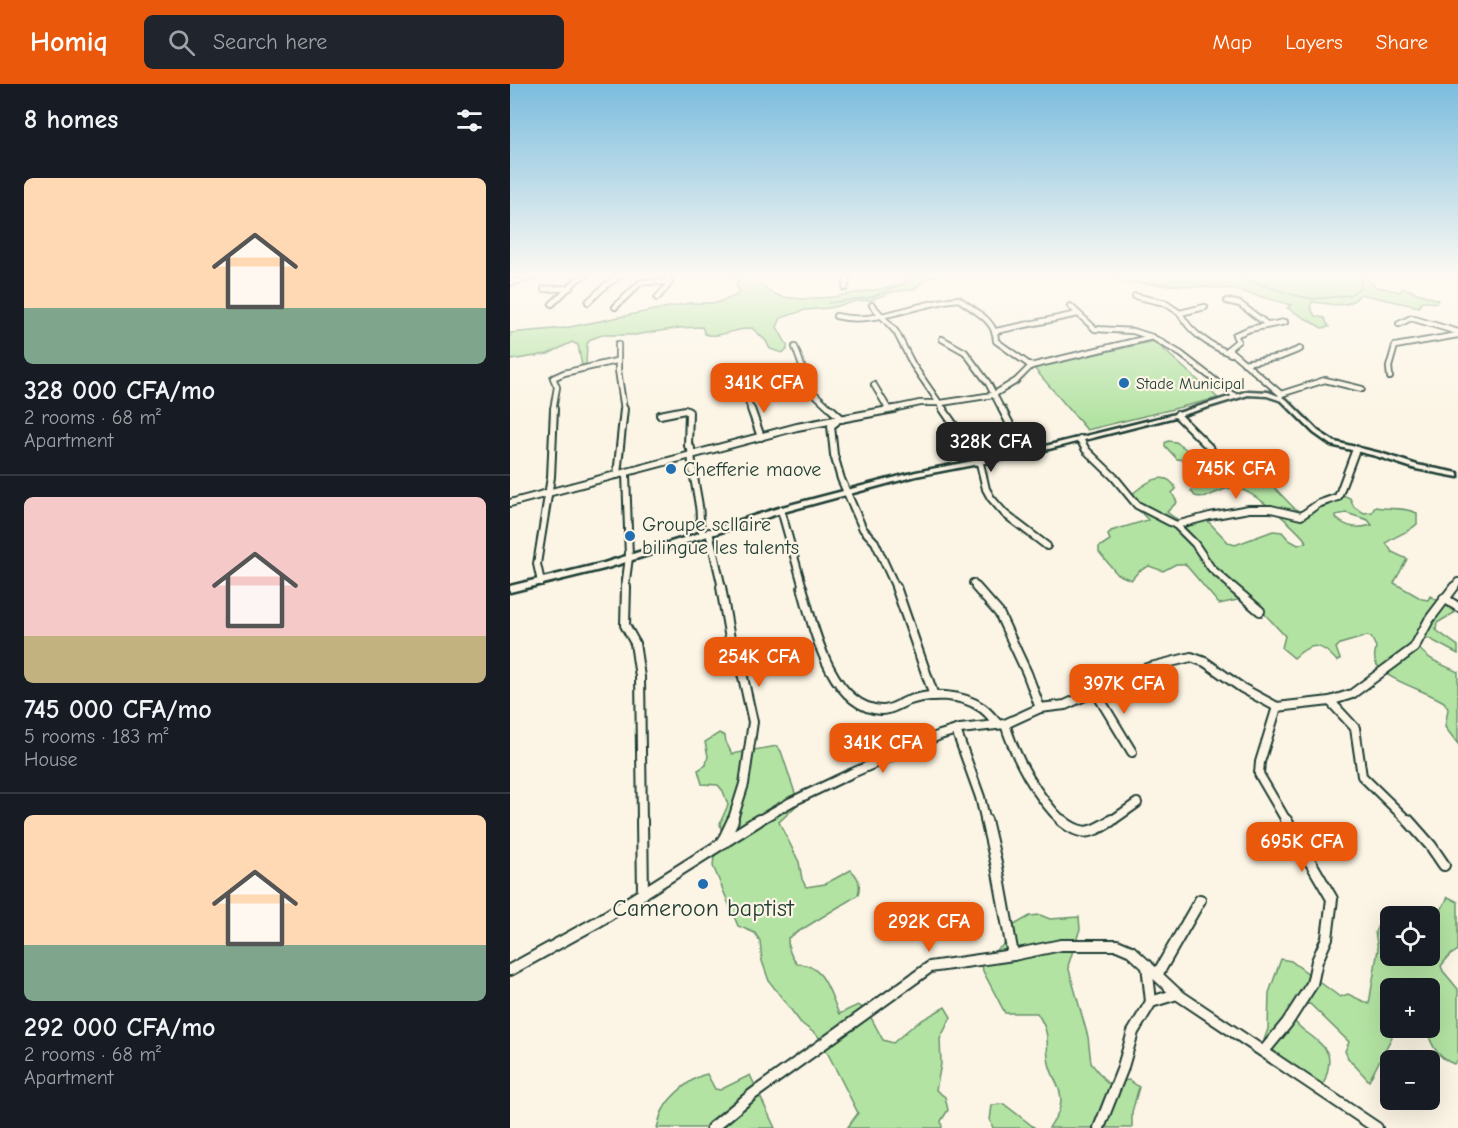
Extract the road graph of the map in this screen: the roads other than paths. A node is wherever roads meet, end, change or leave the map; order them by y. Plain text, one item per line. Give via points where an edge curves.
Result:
1 (888, 323) edge
2 (991, 323) edge
3 (1038, 323) edge
4 (1088, 323) edge
5 (1185, 323) edge
6 (1264, 323) edge
7 (1282, 323) edge
8 (1402, 323) edge
9 (1426, 323) edge
10 (1399, 324) dead end
11 (1268, 326) junction
12 (996, 332) junction
13 (1458, 333) edge
14 (1152, 337) junction
15 (942, 339) dead end
16 (618, 344) dead end
17 (795, 347) dead end
18 (1300, 349) dead end
19 (1234, 355) junction
20 (616, 360) junction
21 (1244, 363) junction
22 (1031, 366) junction
23 (1390, 377) dead end
24 (874, 386) dead end
25 (1362, 390) dead end
26 (993, 395) junction
27 (1235, 396) junction
28 (1280, 396) junction
29 (747, 399) dead end
30 (941, 403) junction
31 (889, 410) junction
32 (660, 415) dead end
33 (1177, 415) junction
34 (842, 420) junction
35 (761, 437) junction
36 (1080, 439) junction
37 (1356, 449) junction
38 (1025, 453) junction
39 (690, 456) junction
40 (980, 463) junction
41 (626, 474) junction
42 (617, 475) junction
43 (1458, 475) edge
44 (1231, 476) dead end
45 (549, 493) junction
46 (848, 493) junction
47 (510, 503) edge
48 (781, 510) junction
49 (1176, 525) junction
50 (706, 533) junction
51 (1047, 546) dead end
52 (630, 557) junction
53 (541, 582) junction
54 (1458, 582) edge
55 (973, 583) dead end
56 (510, 589) edge
57 (1444, 598) junction
58 (1458, 607) edge
59 (1260, 611) dead end
60 (1095, 691) junction
61 (934, 696) junction
62 (1330, 701) junction
63 (1277, 706) junction
64 (1040, 708) junction
65 (1002, 724) junction
66 (956, 730) junction
67 (1132, 752) dead end
68 (1137, 804) dead end
69 (723, 841) junction
70 (1444, 865) dead end
71 (643, 894) junction
72 (1200, 900) dead end
73 (1013, 955) junction
74 (1147, 965) junction
75 (510, 970) edge
76 (1157, 975) junction
77 (1177, 994) junction
78 (1151, 1002) junction
79 (1264, 1051) junction
80 (712, 1128) edge
81 (1099, 1128) edge
82 (1377, 1128) edge

1 - 30 street
2 - 12 street
3 - 12 street
4 - 14 street via 1095,329 1133,331
5 - 19 street via 1207,342
6 - 11 street
7 - 11 street
8 - 10 street
9 - 13 street
11 - 19 street via 1235,335 1238,341 1228,349
12 - 22 street via 996,341
13 - 23 street via 1395,346
14 - 22 street
14 - 27 street
15 - 26 street via 965,352
16 - 20 street
17 - 34 street via 804,369 804,384
18 - 21 street
19 - 21 street
20 - 42 street via 624,409
20 - 45 street via 553,378 557,387
21 - 28 street
22 - 26 street
24 - 31 street
25 - 28 street via 1325,380
26 - 30 street
26 - 38 street
27 - 28 street
27 - 33 street
28 - 37 street via 1328,442
29 - 35 street
30 - 31 street
30 - 40 street
31 - 34 street
32 - 39 street via 689,412
33 - 36 street
33 - 44 street via 1212,450
34 - 35 street
34 - 46 street via 831,426 834,454
35 - 39 street
36 - 38 street
36 - 49 street via 1137,505
37 - 43 street
37 - 49 street via 1335,501 1321,503 1304,515 1259,509
38 - 40 street
39 - 41 street
39 - 50 street via 699,510 697,523
40 - 46 street via 916,474
40 - 51 street via 991,498 1005,514
41 - 42 street
41 - 52 street
42 - 45 street
45 - 47 street
45 - 53 street via 537,564
46 - 48 street
46 - 61 street via 863,529 875,542 892,576
48 - 50 street
48 - 61 street via 830,672 853,699 875,710 884,711 908,700
49 - 59 street via 1211,568
50 - 52 street
50 - 69 street via 753,722 744,784
52 - 53 street
52 - 71 street via 625,625 635,643 640,678
53 - 56 street
54 - 57 street
55 - 64 street via 999,613
57 - 58 street
57 - 62 street via 1408,655 1352,694
60 - 63 street via 1147,668 1191,657
60 - 64 street via 1065,705
60 - 67 street
61 - 65 street via 974,703
62 - 63 street
62 - 70 street via 1356,728 1362,776 1401,813
63 - 79 street via 1258,763 1259,774 1332,899 1327,938 1312,984
64 - 65 street
65 - 66 street
65 - 68 street via 1037,792 1075,831 1084,833 1107,823
66 - 69 street via 791,802
66 - 73 street via 983,807
69 - 71 street
71 - 75 street
72 - 76 street
73 - 74 street via 1061,945 1117,945
73 - 80 street via 926,969
74 - 76 street
74 - 78 street
76 - 77 street
77 - 78 street
77 - 79 street
78 - 81 street via 1133,1032
79 - 82 street

